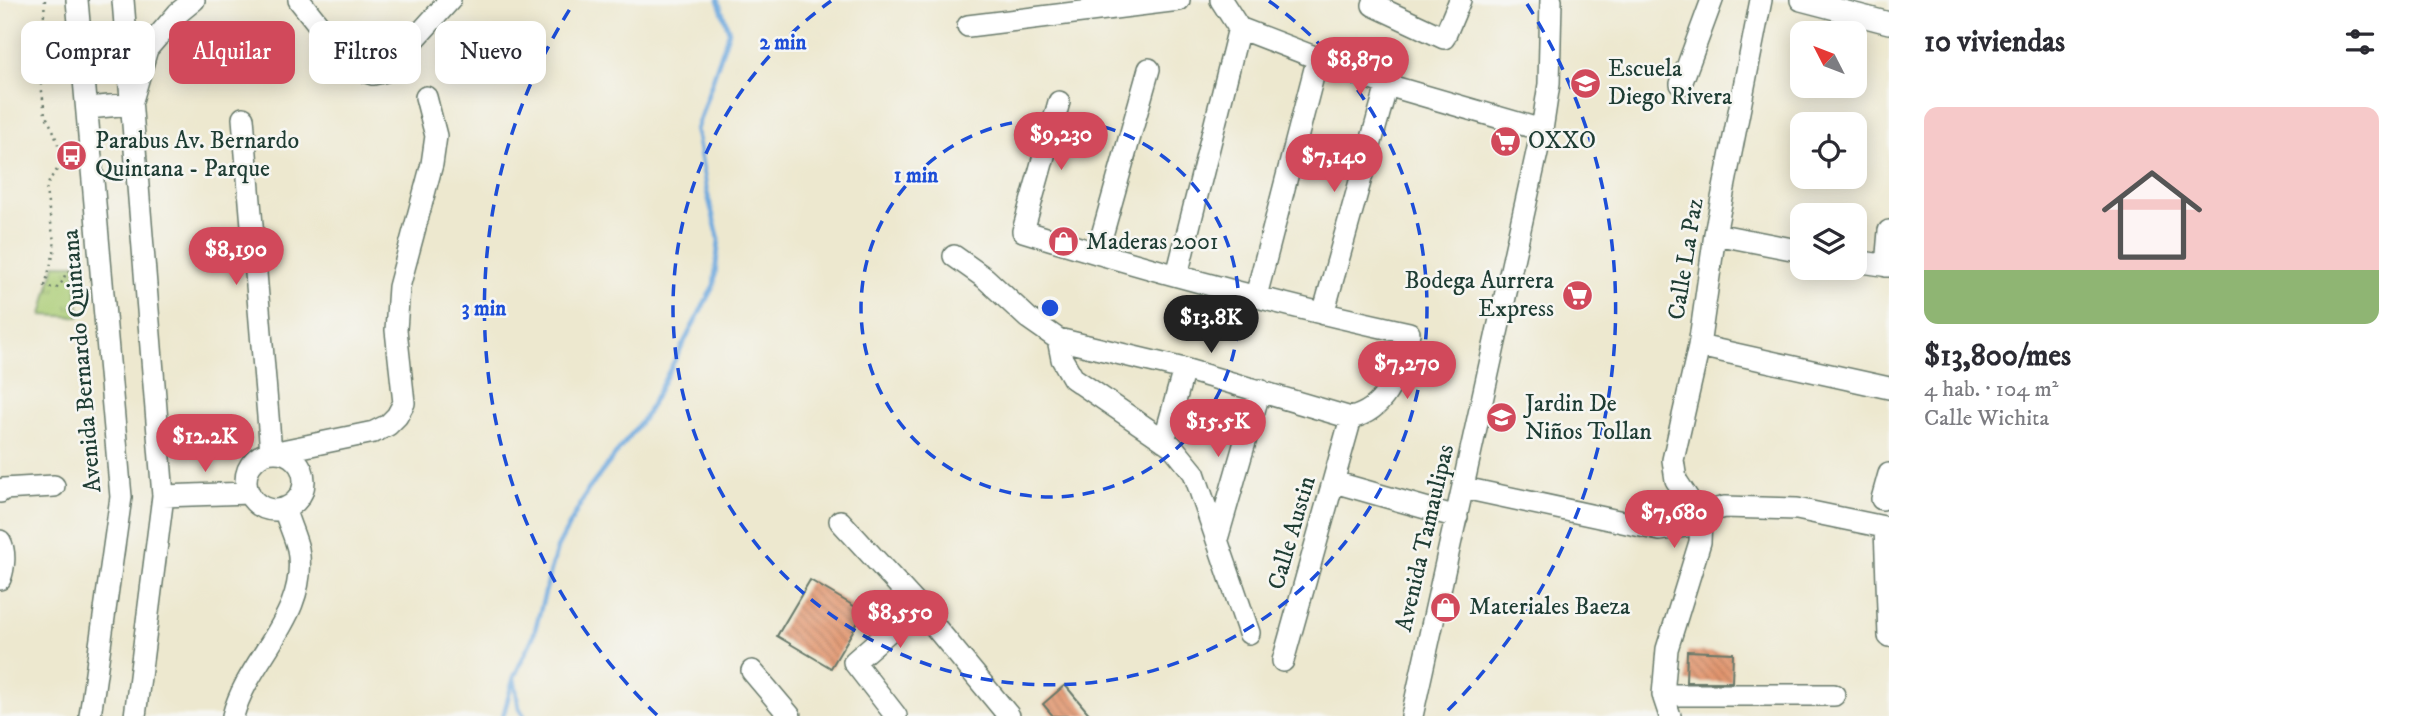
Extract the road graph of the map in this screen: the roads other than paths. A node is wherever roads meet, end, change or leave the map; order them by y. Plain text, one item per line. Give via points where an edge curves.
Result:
1 (77, 0) edge
2 (122, 0) edge
3 (194, 0) edge
4 (299, 0) edge
5 (450, 0) edge
6 (1179, 0) edge
7 (1221, 0) edge
8 (1375, 0) edge
9 (1460, 0) edge
10 (1551, 0) edge
11 (1712, 0) edge
12 (1761, 0) edge
13 (1801, 0) edge
14 (1878, 0) edge
15 (1885, 23) edge
16 (968, 26) dead end
17 (1240, 28) junction
18 (1318, 57) junction
19 (1149, 69) dead end
20 (1681, 84) dead end
21 (1387, 85) junction
22 (426, 97) dead end
23 (1059, 102) dead end
24 (131, 104) junction
25 (88, 108) junction
26 (243, 118) dead end
27 (1542, 130) junction
28 (1889, 230) edge
29 (1715, 234) junction
30 (1790, 249) edge
31 (1097, 253) junction
32 (954, 256) dead end
33 (1867, 263) edge
34 (1887, 266) edge
35 (1177, 275) junction
36 (1256, 296) junction
37 (1323, 314) junction
38 (1058, 340) junction
39 (1699, 346) junction
40 (1184, 369) junction
41 (1889, 388) edge
42 (1260, 390) junction
43 (1351, 418) junction
44 (1164, 441) junction
45 (274, 452) junction
46 (1889, 474) edge
47 (1334, 482) junction
48 (54, 486) dead end
49 (1464, 488) junction
50 (0, 492) edge
51 (248, 493) junction
52 (163, 496) junction
53 (1882, 499) dead end
54 (284, 508) junction
55 (1457, 517) junction
56 (1701, 518) junction
57 (840, 521) dead end
58 (1887, 528) edge
59 (1217, 539) junction
60 (0, 541) edge
61 (0, 579) edge
62 (918, 606) junction
63 (1250, 633) dead end
64 (1889, 636) edge
65 (1283, 661) dead end
66 (752, 671) dead end
67 (1663, 695) junction
68 (1834, 695) dead end
69 (1005, 715) edge
70 (90, 716) edge
71 (135, 716) edge
72 (233, 716) edge
73 (790, 716) edge
74 (896, 716) edge
75 (1412, 716) edge
76 (1670, 716) edge

1 - 25 street, Avenida Bernardo Quintana
2 - 24 street
3 - 24 street via 147,49
4 - 5 street via 352,67 373,74 387,71
6 - 16 street
7 - 17 street
8 - 9 street via 1373,5 1444,38
10 - 27 street, Avenida Tamaulipas via 1549,84
11 - 20 street
12 - 29 street, Calle La Paz
13 - 15 street
14 - 15 street
17 - 18 street
17 - 35 street
18 - 21 street
18 - 36 street
19 - 31 street
21 - 27 street
21 - 37 street
22 - 45 street via 436,136 399,287 396,330 404,403 388,425 374,432
23 - 31 street via 1023,231
24 - 25 street
24 - 52 street
25 - 70 street, Avenida Bernardo Quintana via 121,497
26 - 45 street
27 - 49 street, Avenida Tamaulipas
28 - 34 street
29 - 30 street
29 - 39 street, Calle La Paz
31 - 35 street
32 - 38 street
33 - 34 street
35 - 36 street
36 - 37 street
37 - 43 street via 1409,332 1388,392 1378,406
38 - 40 street
38 - 44 street via 1073,378
39 - 41 street
39 - 56 street, Calle La Paz via 1673,470
40 - 42 street
40 - 44 street
42 - 43 street
42 - 59 street
43 - 47 street, Calle Austin
44 - 59 street via 1194,474
45 - 51 street via 262,455 249,467
45 - 54 street via 288,454 302,471 301,494
46 - 53 street
47 - 55 street
47 - 65 street, Calle Austin
48 - 50 street
49 - 55 street, Avenida Tamaulipas
49 - 56 street via 1660,530
51 - 52 street
51 - 54 street via 263,508
52 - 71 street
54 - 72 street via 298,550 295,597 241,693
55 - 75 street, Avenida Tamaulipas
56 - 58 street via 1724,507 1797,509
56 - 67 street via 1700,542 1667,649
57 - 62 street
58 - 64 street
59 - 63 street
60 - 61 street
62 - 69 street
62 - 74 street via 854,662
66 - 73 street
67 - 68 street
67 - 76 street

